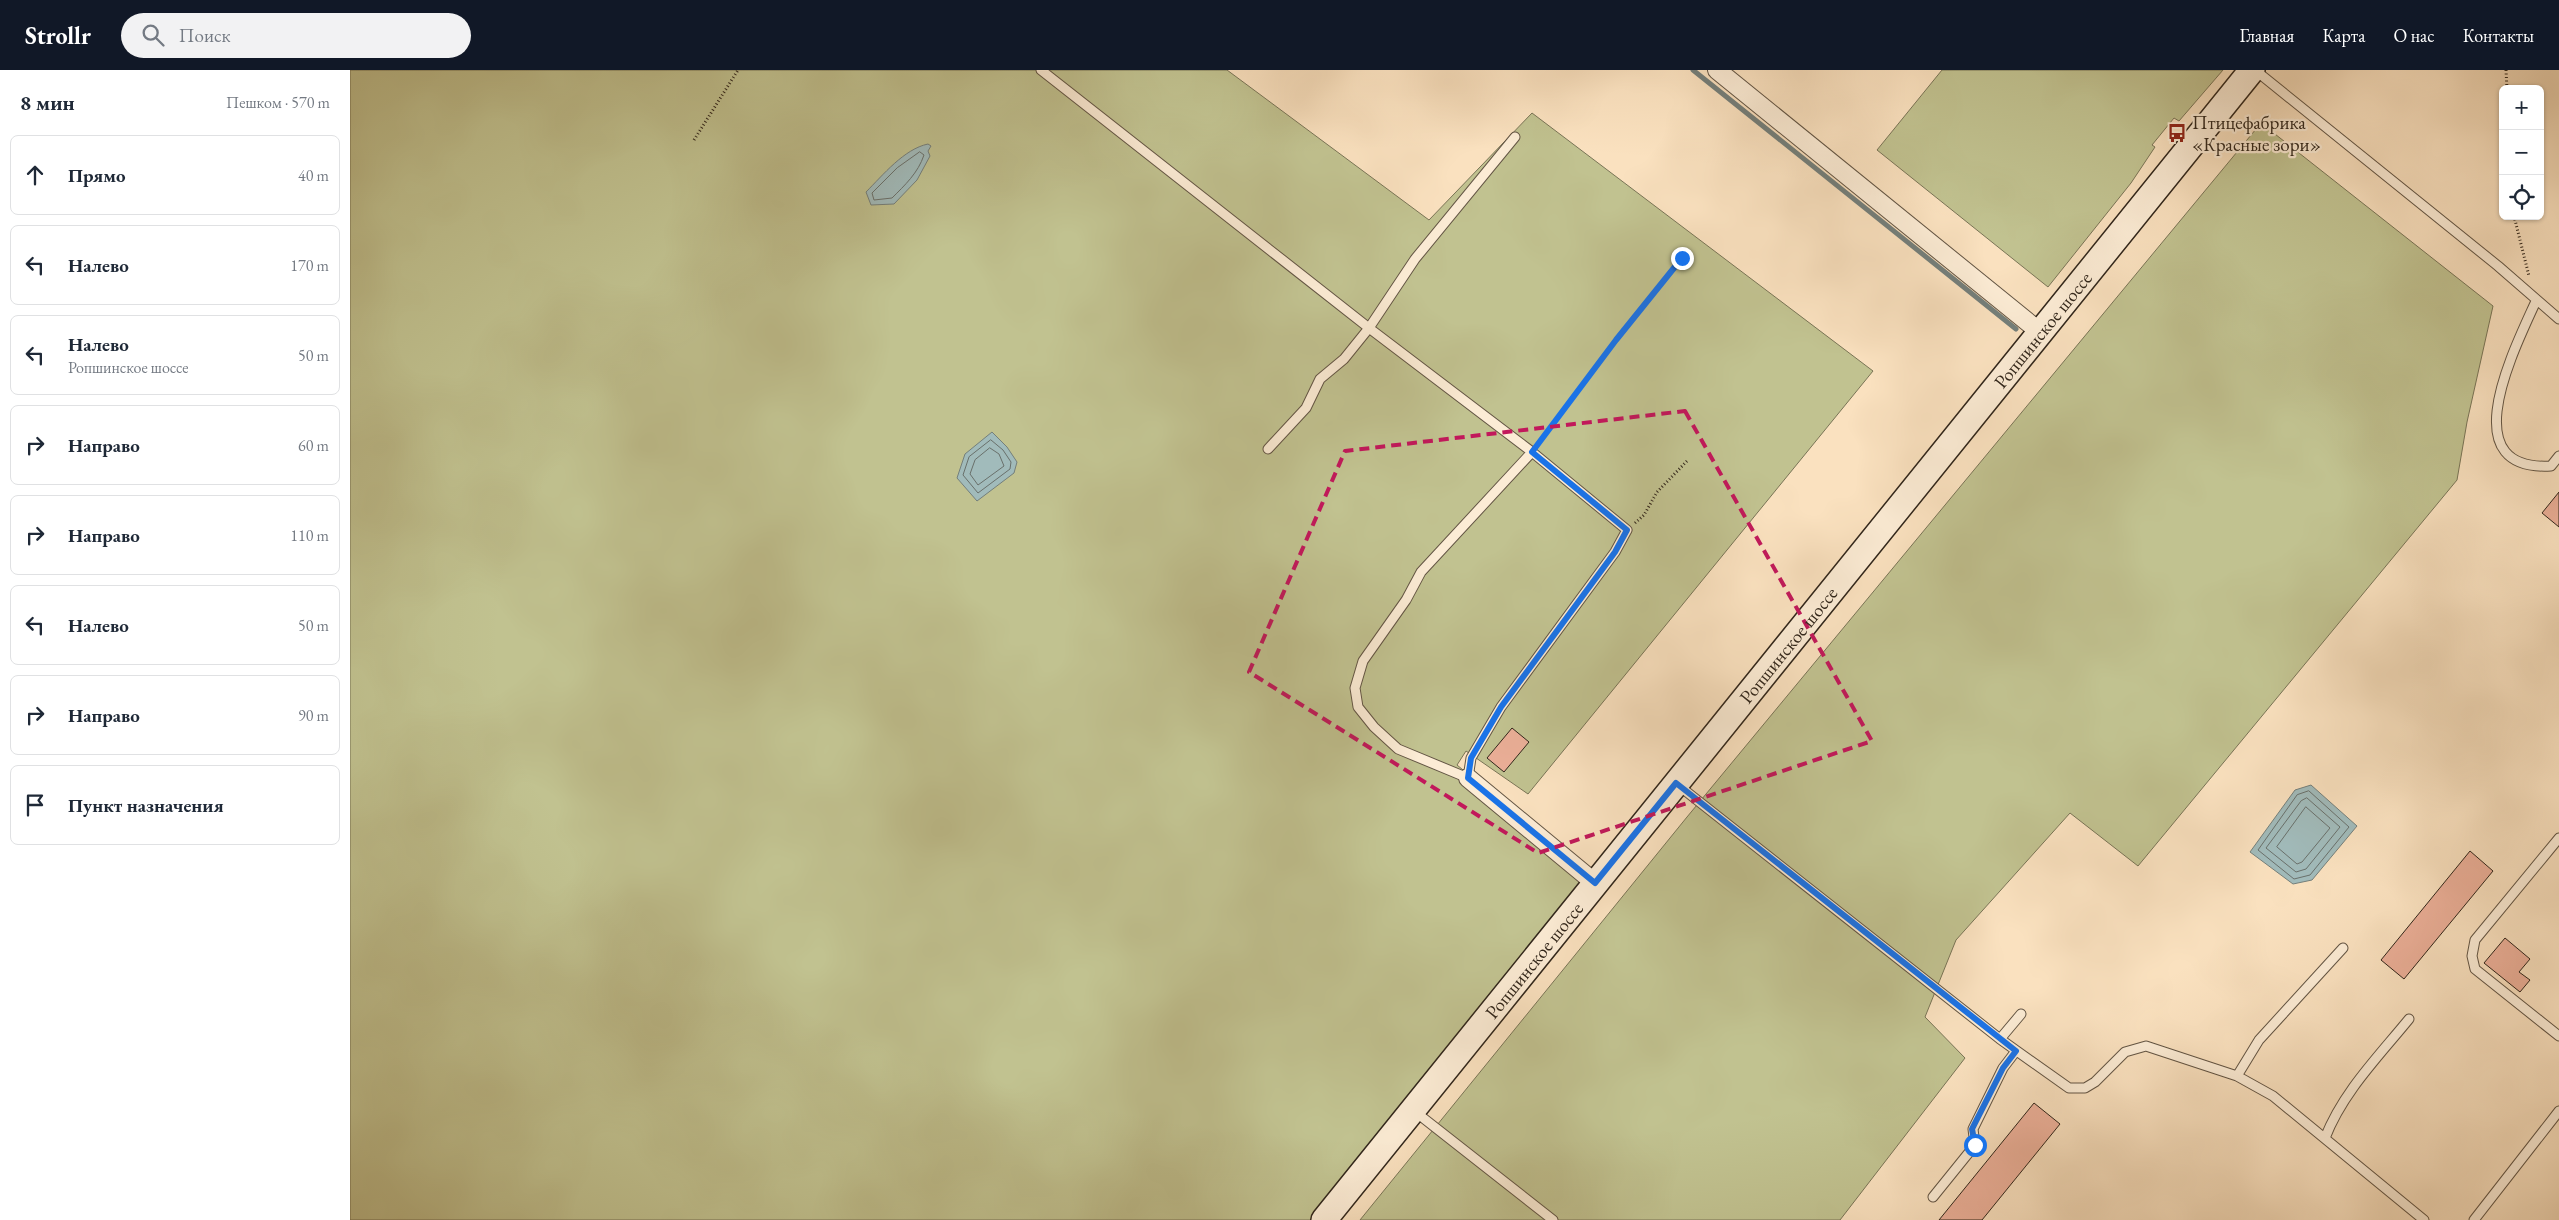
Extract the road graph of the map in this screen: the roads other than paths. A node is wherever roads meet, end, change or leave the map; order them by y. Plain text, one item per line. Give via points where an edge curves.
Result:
1 (1041, 70) edge
2 (1717, 70) edge
3 (2253, 70) edge
4 (1515, 137) dead end
5 (2536, 301) junction
6 (2559, 319) edge
7 (1369, 328) junction
8 (2040, 332) junction
9 (1268, 449) dead end
10 (1532, 452) junction
11 (2559, 456) edge
12 (1468, 778) junction
13 (1676, 783) junction
14 (2559, 838) edge
15 (1595, 883) junction
16 (2342, 948) dead end
17 (2021, 1014) dead end
18 (2409, 1019) dead end
19 (2559, 1036) edge
20 (2000, 1039) junction
21 (2016, 1051) junction
22 (2237, 1076) junction
23 (1413, 1110) junction
24 (2559, 1111) edge
25 (2326, 1138) junction
26 (1933, 1198) dead end
27 (1324, 1220) edge
28 (1552, 1220) edge
29 (2424, 1220) edge
30 (2474, 1220) edge

1 - 7 lane
2 - 8 street
3 - 5 lane via 2498,266
3 - 8 main road, Ропшинское шоссе
4 - 7 lane via 1415,259
5 - 6 lane
5 - 11 lane via 2500,393 2495,427 2499,444 2507,456 2521,464 2551,466
7 - 9 lane via 1344,359 1320,380 1306,408
7 - 10 lane
8 - 13 main road, Ропшинское шоссе
10 - 12 lane via 1627,530 1615,552 1501,707 1471,758
10 - 12 lane via 1421,572 1364,661 1354,688 1358,707 1398,749
12 - 15 street
13 - 15 main road, Ропшинское шоссе
13 - 20 lane
14 - 19 lane via 2475,940 2472,956 2475,969
15 - 23 main road, Ропшинское шоссе
16 - 22 lane via 2259,1040
17 - 20 lane
18 - 25 lane via 2352,1089 2334,1115
20 - 21 lane
21 - 22 lane via 2069,1088 2078,1090 2095,1082 2125,1052 2146,1046
21 - 26 lane via 2003,1068 1972,1129 1975,1145
22 - 25 lane via 2273,1096
23 - 27 main road, Ропшинское шоссе
23 - 28 lane
24 - 30 lane
25 - 29 lane

